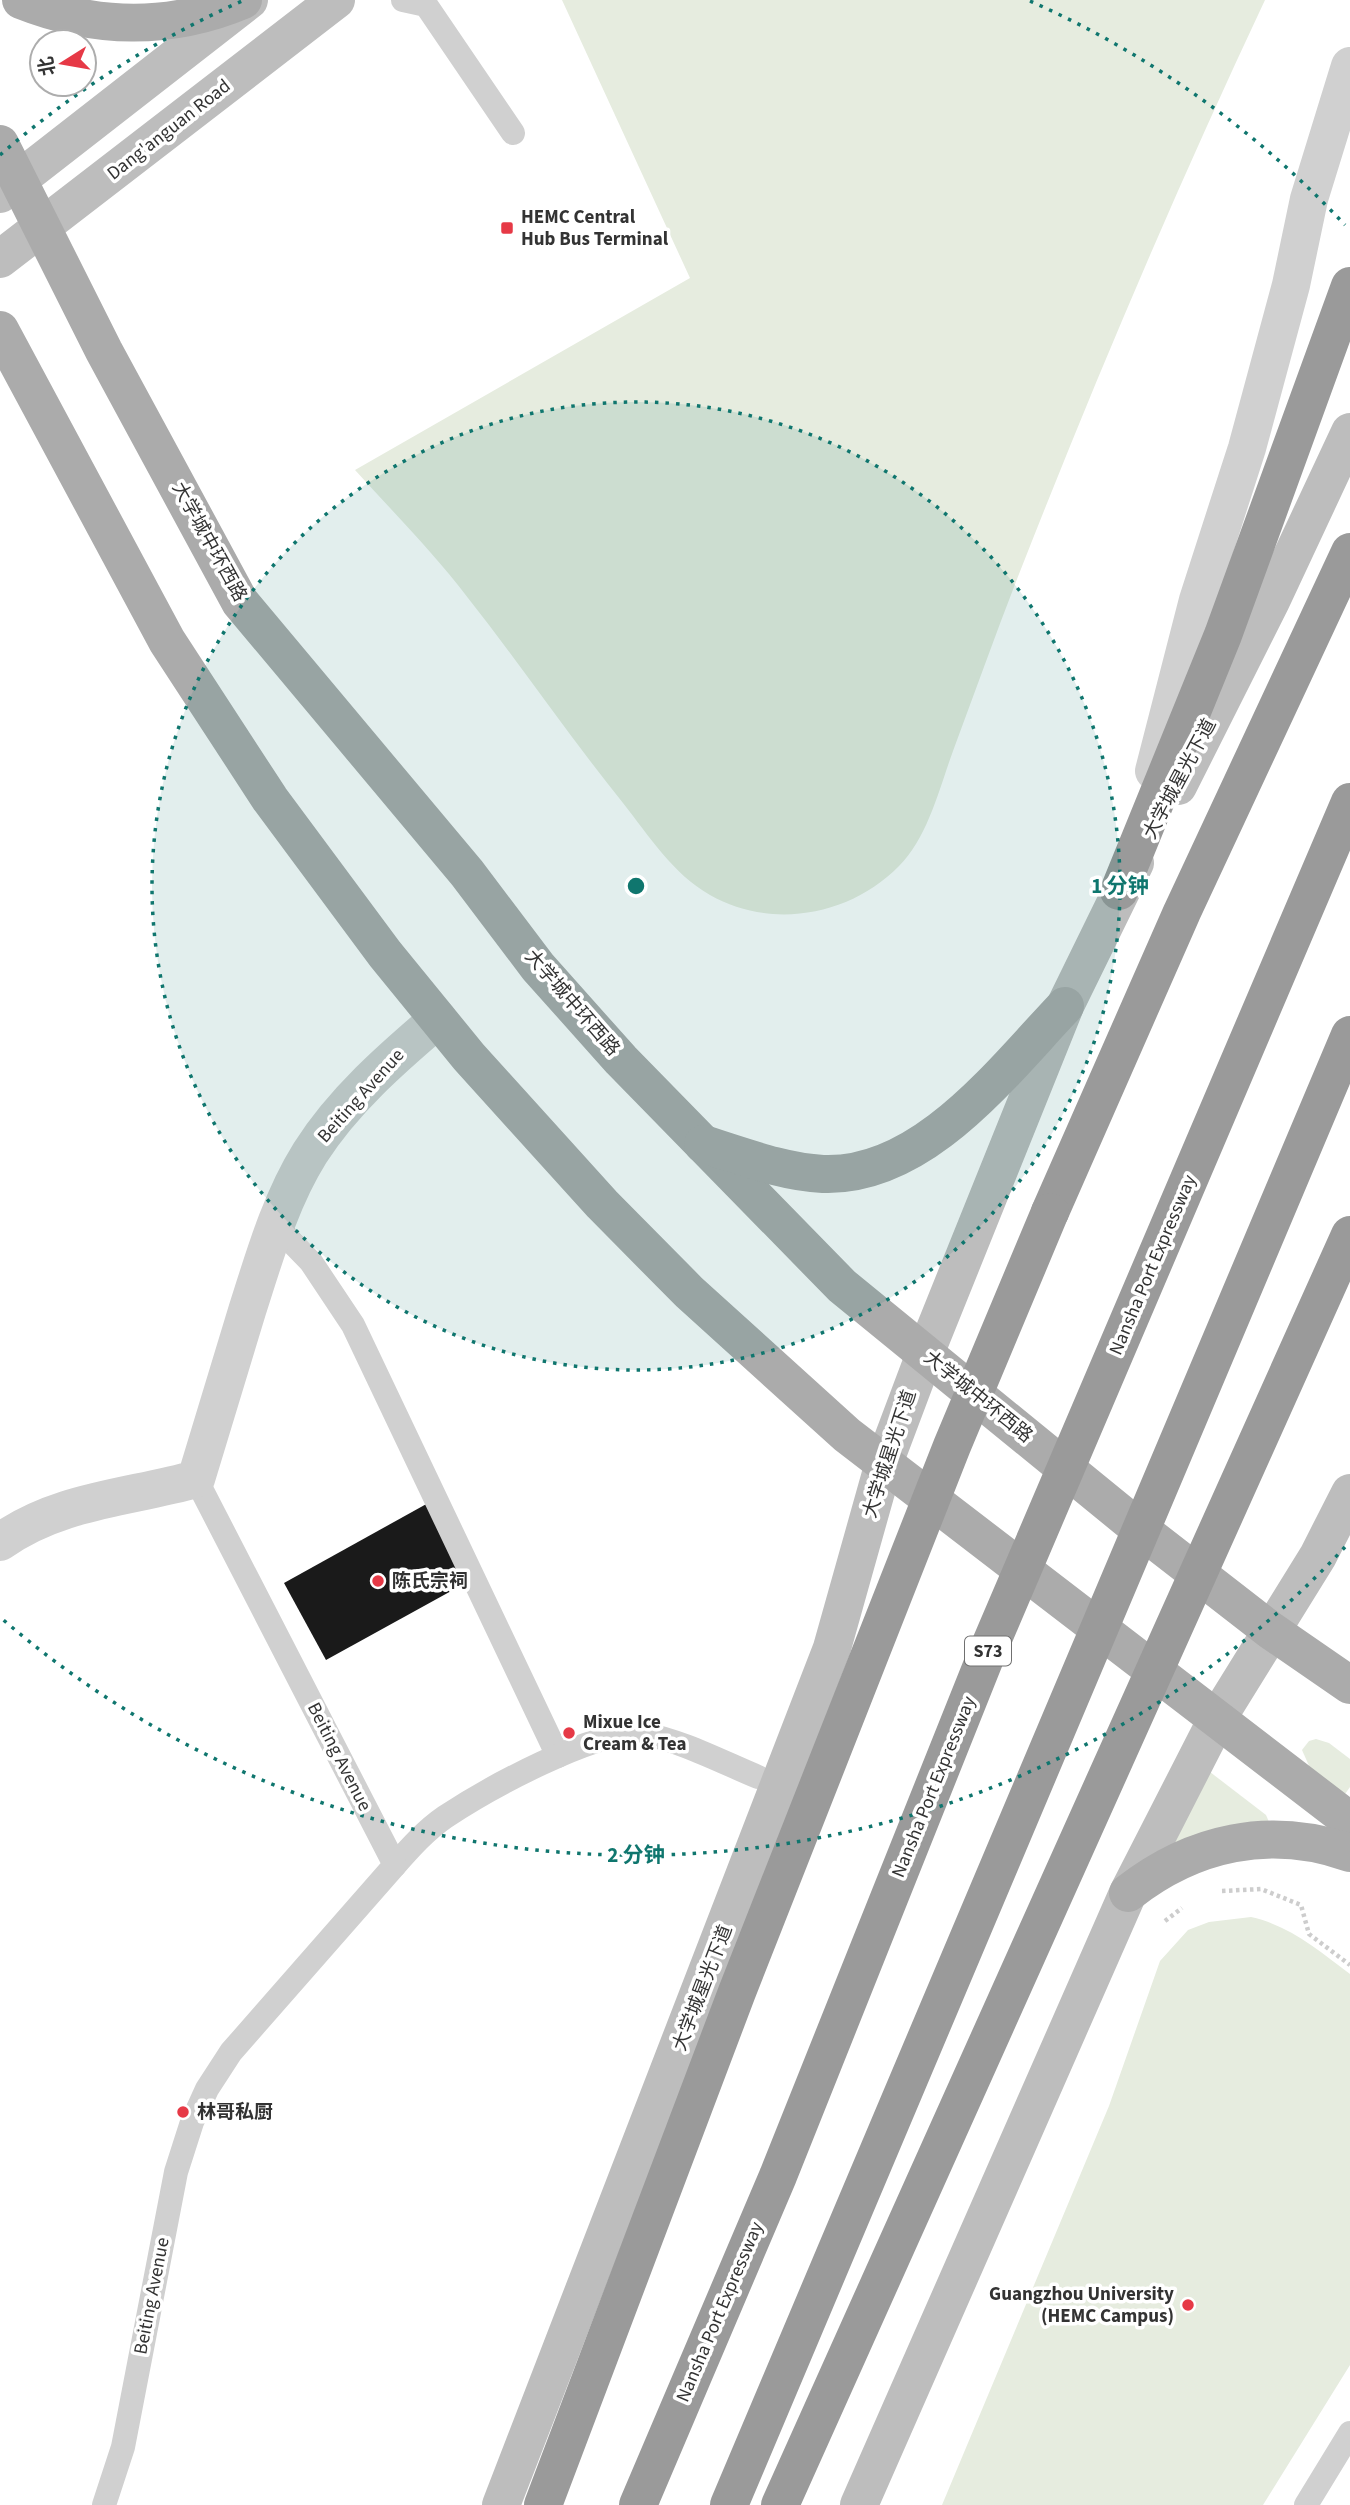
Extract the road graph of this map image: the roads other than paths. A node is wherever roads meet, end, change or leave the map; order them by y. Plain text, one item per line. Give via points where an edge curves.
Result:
1 (21, 0) edge
2 (243, 0) edge
3 (248, 0) edge
4 (336, 0) edge
5 (402, 0) edge
6 (1350, 66) edge
7 (513, 133) dead end
8 (0, 144) edge
9 (9, 188) edge
10 (41, 230) junction
11 (0, 259) edge
12 (1350, 286) edge
13 (0, 330) edge
14 (1350, 432) edge
15 (1350, 552) edge
16 (1350, 802) edge
17 (1119, 891) junction
18 (1065, 1006) junction
19 (438, 1019) junction
20 (1350, 1035) edge
21 (701, 1144) junction
22 (275, 1226) junction
23 (1350, 1235) edge
24 (925, 1354) junction
25 (884, 1464) junction
26 (196, 1479) junction
27 (1350, 1493) edge
28 (0, 1542) edge
29 (1270, 1630) junction
30 (1350, 1685) edge
31 (1217, 1719) junction
32 (558, 1756) junction
33 (758, 1777) dead end
34 (1350, 1821) edge
35 (1350, 1853) edge
36 (395, 1865) junction
37 (1128, 1893) junction
38 (1350, 2433) edge
39 (104, 2505) edge
40 (501, 2505) edge
41 (543, 2505) edge
42 (638, 2505) edge
43 (729, 2505) edge
44 (780, 2505) edge
45 (859, 2505) edge
46 (1306, 2505) edge

1 - 2 main road via 94,21 146,23 186,18
3 - 9 main road
4 - 10 main road, Dang'anguan Road
5 - 7 lane via 426,5
6 - 17 street via 1309,199 1247,448 1198,600
8 - 9 main road, 大学城中环西路
9 - 10 main road, 大学城中环西路
10 - 11 main road, Dang'anguan Road
10 - 21 main road, 大学城中环西路 via 240,602 467,873 538,967
12 - 17 highway via 1223,635
13 - 19 main road via 174,652 327,880
14 - 17 main road, 大学城星光下道 via 1180,782
15 - 41 highway, bridge via 1128,1034 952,1446 737,1992
16 - 42 highway, Nansha Port Expressway / S73, bridge via 989,1648 783,2163
17 - 18 main road, 大学城星光下道
18 - 21 main road via 975,1099 892,1162 859,1172 821,1174
18 - 24 main road, 大学城星光下道
19 - 22 street, Beiting Avenue via 384,1065 335,1119 309,1154
19 - 25 main road via 602,1204 689,1292
20 - 43 highway, bridge
21 - 24 main road, 大学城中环西路 via 842,1286
22 - 26 street, Beiting Avenue
22 - 32 lane via 311,1262 353,1325
23 - 44 highway, bridge
24 - 25 main road, 大学城星光下道
24 - 29 main road, 大学城中环西路
25 - 31 main road
25 - 40 main road, 大学城星光下道 via 832,1648
26 - 28 street via 74,1505
26 - 36 lane, Beiting Avenue
27 - 29 main road via 1318,1556
29 - 30 main road, 大学城中环西路
29 - 31 main road
31 - 34 main road
31 - 37 main road
32 - 33 lane via 615,1736 642,1734
32 - 36 lane via 443,1818
35 - 37 main road via 1282,1839 1236,1843 1177,1860
36 - 39 lane, Beiting Avenue via 231,2052 191,2122 176,2172 123,2447
37 - 45 main road
38 - 46 lane

